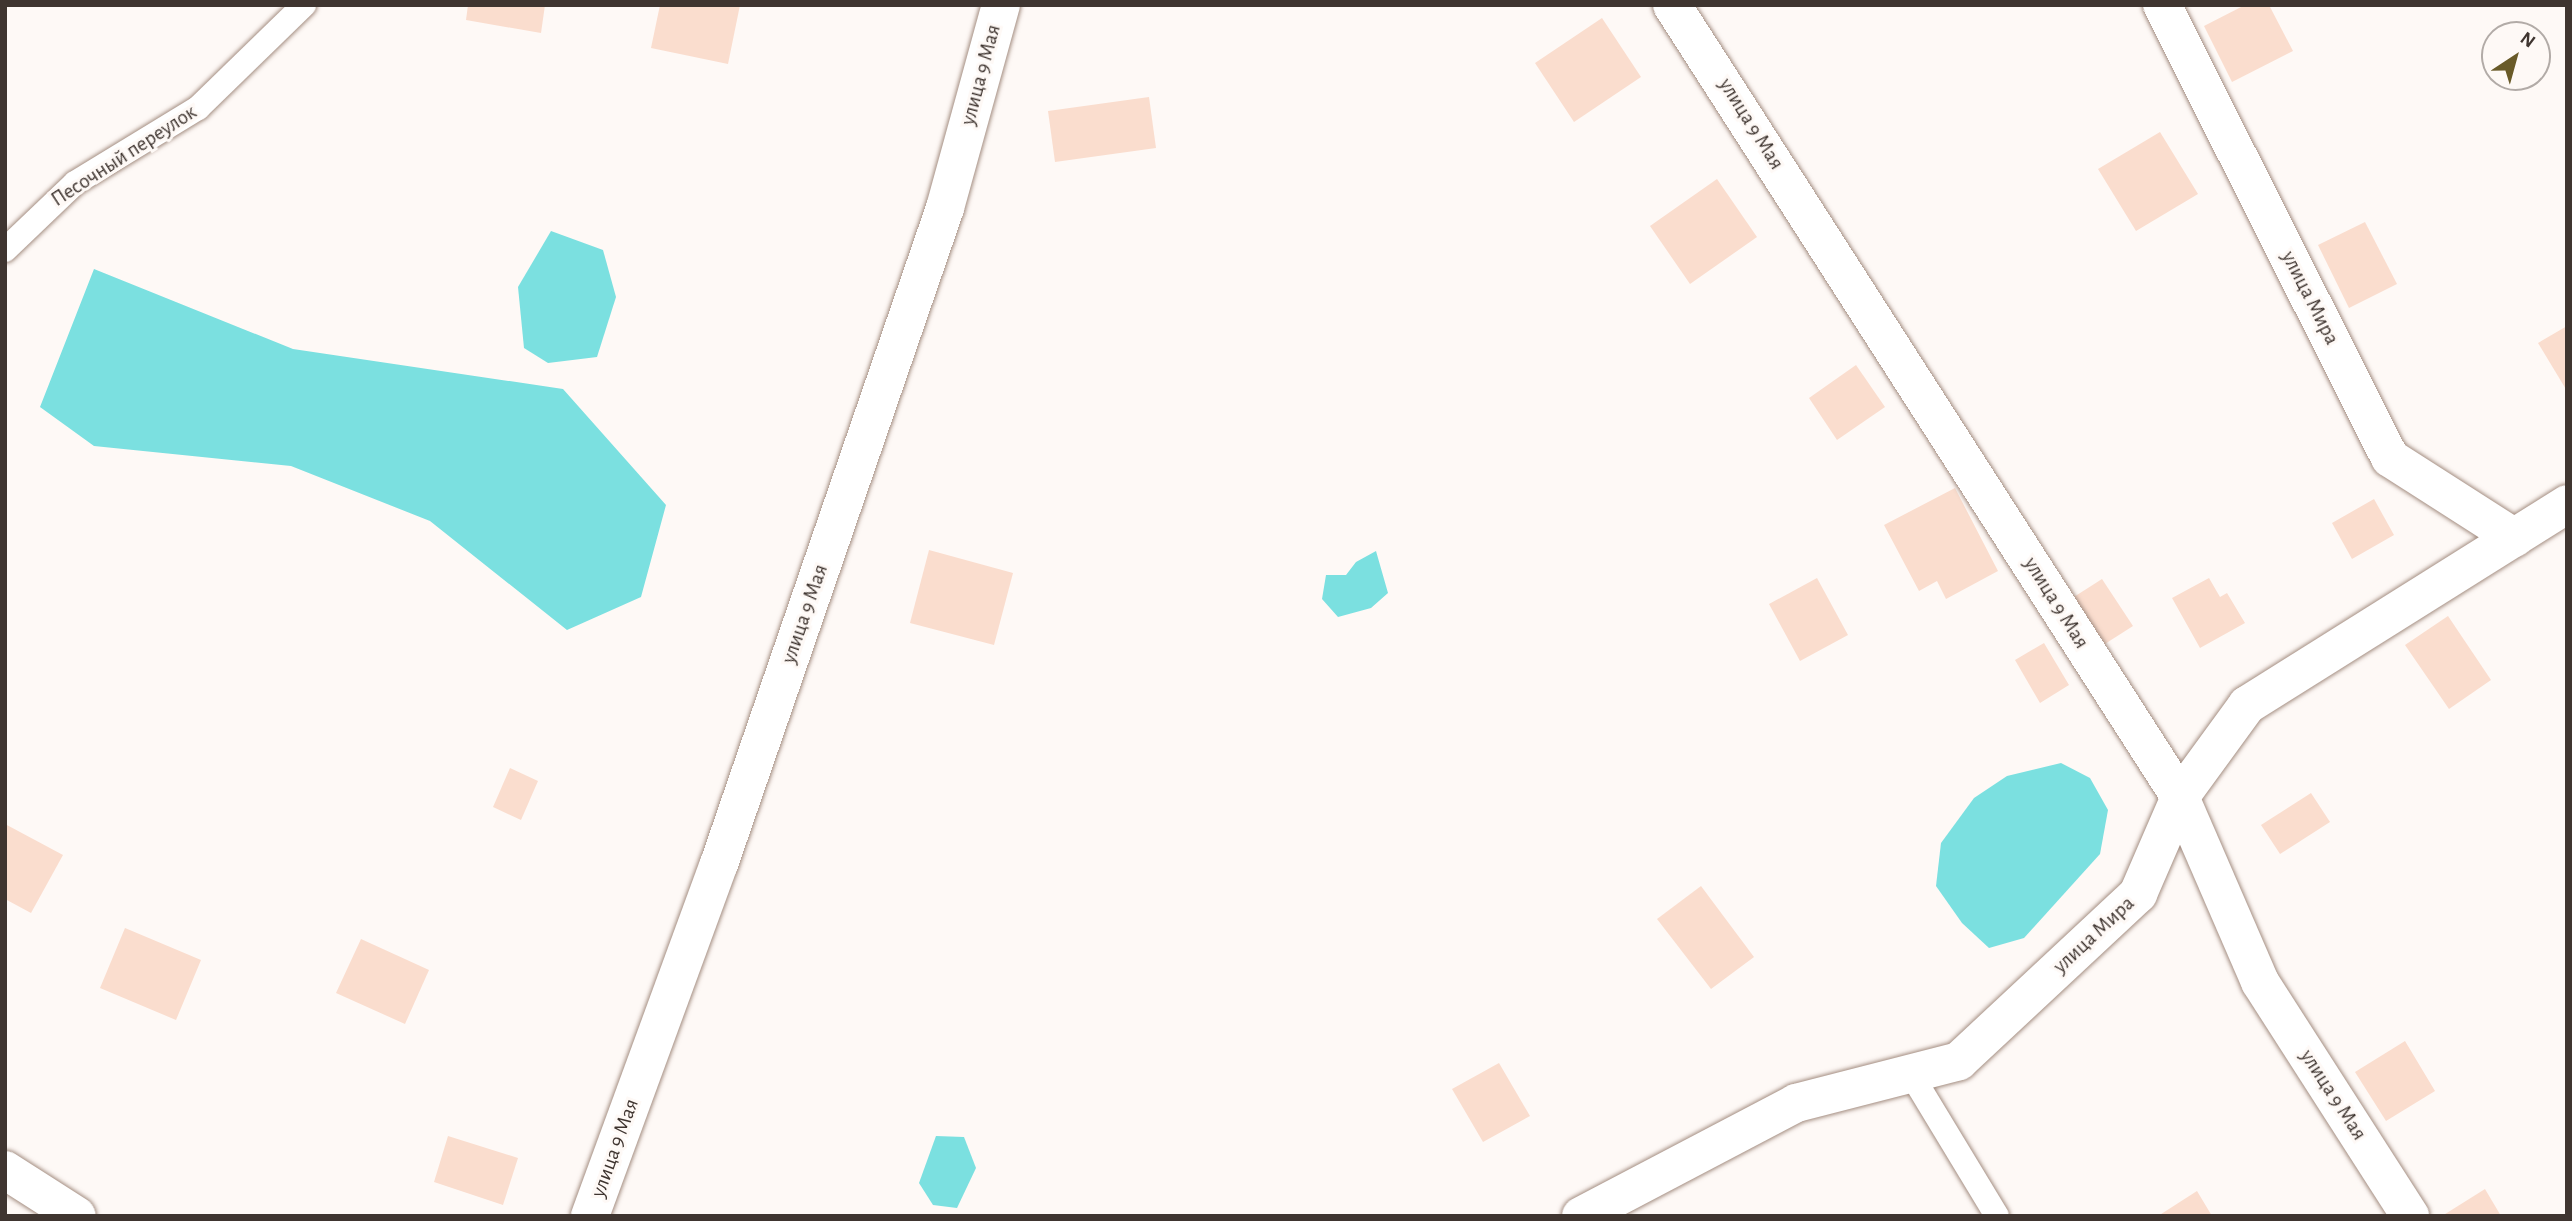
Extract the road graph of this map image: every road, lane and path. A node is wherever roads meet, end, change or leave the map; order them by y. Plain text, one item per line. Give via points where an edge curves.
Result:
1 (304, 5) edge
2 (1000, 5) edge
3 (1672, 5) edge
4 (2162, 5) edge
5 (5, 250) edge
6 (2567, 504) edge
7 (2515, 538) junction
8 (2180, 797) junction
9 (1911, 1074) junction
10 (5, 1170) edge
11 (77, 1216) edge
12 (590, 1216) edge
13 (1581, 1216) edge
14 (1997, 1216) edge
15 (2410, 1216) edge

1 - 5 lane, Песочный переулок via 198,108 75,183
2 - 12 street, улица 9 Мая via 941,221 719,864
3 - 8 street, улица 9 Мая
4 - 7 street, улица Мира via 2390,458
6 - 7 street, улица Мира
7 - 8 street, улица Мира via 2246,705
8 - 9 street, улица Мира via 2138,894 1959,1061
8 - 15 street, улица 9 Мая via 2260,982
9 - 13 street, улица Мира via 1796,1103
9 - 14 lane
10 - 11 street

